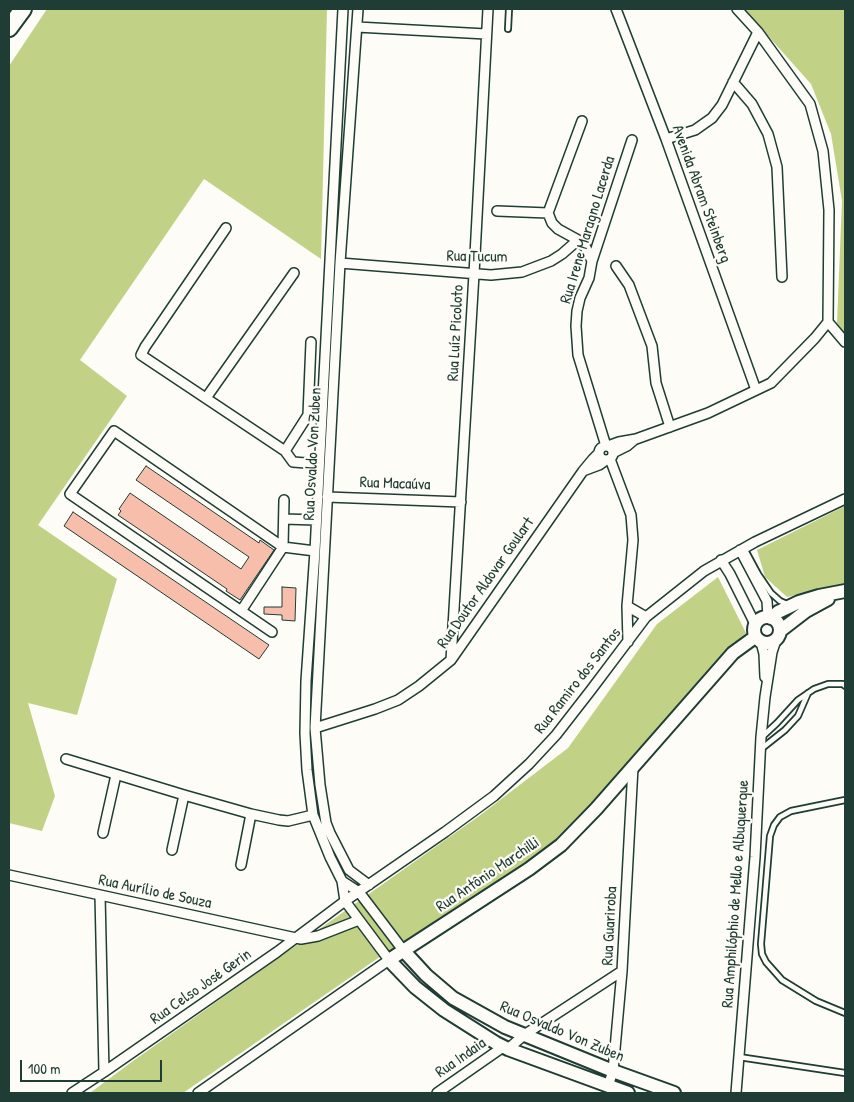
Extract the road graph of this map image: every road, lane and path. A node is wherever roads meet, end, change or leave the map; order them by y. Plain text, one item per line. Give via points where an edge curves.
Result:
1 (16, 9) edge
2 (23, 9) edge
3 (343, 9) edge
4 (358, 9) edge
5 (488, 9) edge
6 (509, 9) edge
7 (616, 9) edge
8 (737, 9) edge
9 (9, 20) edge
10 (357, 27) junction
11 (9, 28) edge
12 (508, 29) dead end
13 (758, 32) junction
14 (486, 34) junction
15 (733, 82) junction
16 (582, 121) dead end
17 (666, 139) junction
18 (632, 140) dead end
19 (497, 211) dead end
20 (548, 213) junction
21 (226, 228) dead end
22 (578, 240) junction
23 (592, 261) junction
24 (340, 263) junction
25 (616, 266) dead end
26 (294, 273) dead end
27 (474, 274) junction
28 (782, 277) dead end
29 (828, 322) junction
30 (311, 342) dead end
31 (845, 342) edge
32 (756, 390) junction
33 (206, 398) junction
34 (670, 427) junction
35 (285, 451) junction
36 (607, 453) junction
37 (319, 464) junction
38 (327, 497) junction
39 (845, 499) edge
40 (284, 500) dead end
41 (460, 502) junction
42 (284, 519) junction
43 (316, 520) junction
44 (283, 547) junction
45 (740, 550) junction
46 (315, 552) junction
47 (721, 560) junction
48 (843, 591) edge
49 (799, 602) junction
50 (627, 606) junction
51 (241, 611) junction
52 (646, 617) junction
53 (765, 619) junction
54 (272, 632) dead end
55 (778, 636) junction
56 (758, 640) junction
57 (628, 642) junction
58 (451, 660) junction
59 (845, 686) edge
60 (809, 692) junction
61 (765, 697) junction
62 (315, 728) junction
63 (761, 737) junction
64 (761, 749) junction
65 (66, 759) dead end
66 (633, 767) junction
67 (116, 775) junction
68 (184, 796) junction
69 (845, 800) edge
70 (251, 814) junction
71 (313, 814) junction
72 (103, 833) dead end
73 (172, 850) dead end
74 (241, 865) dead end
75 (9, 875) edge
76 (342, 881) junction
77 (369, 885) junction
78 (359, 892) junction
79 (100, 895) junction
80 (344, 901) junction
81 (358, 920) junction
82 (296, 938) junction
83 (403, 950) junction
84 (389, 960) junction
85 (622, 971) junction
86 (845, 1013) edge
87 (524, 1035) junction
88 (505, 1048) junction
89 (739, 1057) junction
90 (613, 1071) junction
91 (104, 1072) junction
92 (845, 1073) edge
93 (608, 1086) junction
94 (72, 1093) edge
95 (198, 1093) edge
96 (436, 1093) edge
97 (628, 1093) edge
98 (674, 1093) edge
99 (736, 1093) edge

1 - 9 highway
2 - 11 highway
3 - 37 street, Rua Osvaldo Von Zuben
4 - 10 street, Rua Osvaldo Von Zuben
5 - 14 street, Rua Luíz Picoloto
6 - 12 lane
7 - 17 street, Avenida Abram Steinberg
8 - 13 street
10 - 14 street
10 - 24 street, Rua Osvaldo Von Zuben
13 - 15 street
13 - 29 street via 810,104 823,151 829,210
14 - 27 street, Rua Luíz Picoloto
15 - 17 street via 712,118 695,130
15 - 28 street via 752,104 768,134 777,167
16 - 20 street
17 - 32 street, Avenida Abram Steinberg
18 - 23 street, Rua Irene Maragno Lacerda
19 - 20 street
20 - 22 street via 558,229
21 - 33 street via 142,355
22 - 23 street
22 - 27 street, Rua Tucum via 551,262 522,272 491,276
23 - 36 street, Rua Irene Maragno Lacerda via 577,311 578,355
24 - 27 street, Rua Tucum
24 - 38 street, Rua Osvaldo Von Zuben
25 - 34 street via 629,285 652,346 656,383
26 - 33 street
27 - 41 street, Rua Luíz Picoloto
29 - 31 street
29 - 32 street, Rua Doutor Aldovar Goulart via 771,383
30 - 35 street via 308,415
32 - 34 street, Rua Doutor Aldovar Goulart
33 - 35 street
34 - 36 street, Rua Doutor Aldovar Goulart
35 - 37 street via 293,462
36 - 50 street, Rua Irene Maragno Lacerda via 632,523
36 - 58 street, Rua Doutor Aldovar Goulart via 599,465 583,471
37 - 43 street, Rua Osvaldo Von Zuben
38 - 41 street, Rua Macaúva
38 - 62 street, Rua Osvaldo Von Zuben
39 - 45 street, Rua Ramiro dos Santos
40 - 42 street
41 - 58 street, Rua Luíz Picoloto
42 - 43 street
42 - 44 street
43 - 46 street, Rua Osvaldo Von Zuben
44 - 46 street
44 - 51 street
44 - 51 street via 114,430 70,494
45 - 47 street, Rua Ramiro dos Santos
45 - 49 lane via 780,601 787,604
45 - 53 street via 767,601
46 - 71 street, Rua Osvaldo Von Zuben via 305,733
47 - 52 street, Rua Ramiro dos Santos
47 - 53 street
48 - 49 street
48 - 55 street via 806,611
49 - 53 street
50 - 52 street
50 - 57 street, Rua Irene Maragno Lacerda
51 - 54 street
52 - 57 street, Rua Ramiro dos Santos
53 - 55 street via 776,621
53 - 56 street via 754,633
55 - 56 street via 769,643
55 - 61 street, Rua Amphilóphio de Mello e Albuquerque via 772,652
56 - 61 street, Rua Amphilóphio de Mello e Albuquerque via 764,654
56 - 66 street, Rua Antônio Marchilli via 733,653
57 - 77 street, Rua Ramiro dos Santos via 556,735 529,764 494,796
58 - 62 street, Rua Doutor Aldovar Goulart via 398,700
59 - 60 lane via 828,684
60 - 63 lane
60 - 64 lane via 798,716
61 - 63 street, Rua Amphilóphio de Mello e Albuquerque
62 - 77 street, Rua Osvaldo Von Zuben via 326,823 349,870
63 - 64 street, Rua Amphilóphio de Mello e Albuquerque
64 - 89 street, Rua Amphilóphio de Mello e Albuquerque via 756,857
65 - 67 street
66 - 83 street, Rua Antônio Marchilli via 561,845 529,870
66 - 85 street, Rua Guariroba
67 - 68 street
67 - 72 street
68 - 70 street
68 - 73 street
69 - 86 lane via 791,811 774,824 770,836 760,944 766,962 782,980 816,1001
70 - 71 street via 288,821
70 - 74 street
71 - 76 street, Rua Osvaldo Von Zuben
75 - 79 street, Rua Aurílio de Souza
76 - 78 street, Rua Osvaldo Von Zuben
76 - 80 street, Rua Osvaldo Von Zuben
77 - 78 street, Rua Ramiro dos Santos
78 - 80 street, Rua Ramiro dos Santos
78 - 83 street, Rua Osvaldo Von Zuben
79 - 82 street, Rua Aurílio de Souza
79 - 91 street
80 - 81 street, Rua Osvaldo Von Zuben
80 - 82 street, Rua Celso José Gerin
81 - 82 street via 318,936
81 - 84 street, Rua Osvaldo Von Zuben
82 - 91 street, Rua Celso José Gerin
83 - 84 street, Rua Antônio Marchilli
83 - 87 street, Rua Osvaldo Von Zuben via 453,998 504,1028
84 - 88 street, Rua Osvaldo Von Zuben via 444,1010
84 - 95 street, Rua Antônio Marchilli
85 - 87 street, Rua Indaia
85 - 90 street, Rua Guariroba
87 - 88 street, Rua Indaia
87 - 90 street, Rua Osvaldo Von Zuben
88 - 93 street, Rua Osvaldo Von Zuben
88 - 96 street, Rua Indaia
89 - 92 lane
89 - 99 street, Rua Amphilóphio de Mello e Albuquerque
90 - 93 street, Rua Guariroba
90 - 98 street, Rua Osvaldo Von Zuben
91 - 94 street, Rua Celso José Gerin
93 - 97 street, Rua Osvaldo Von Zuben

